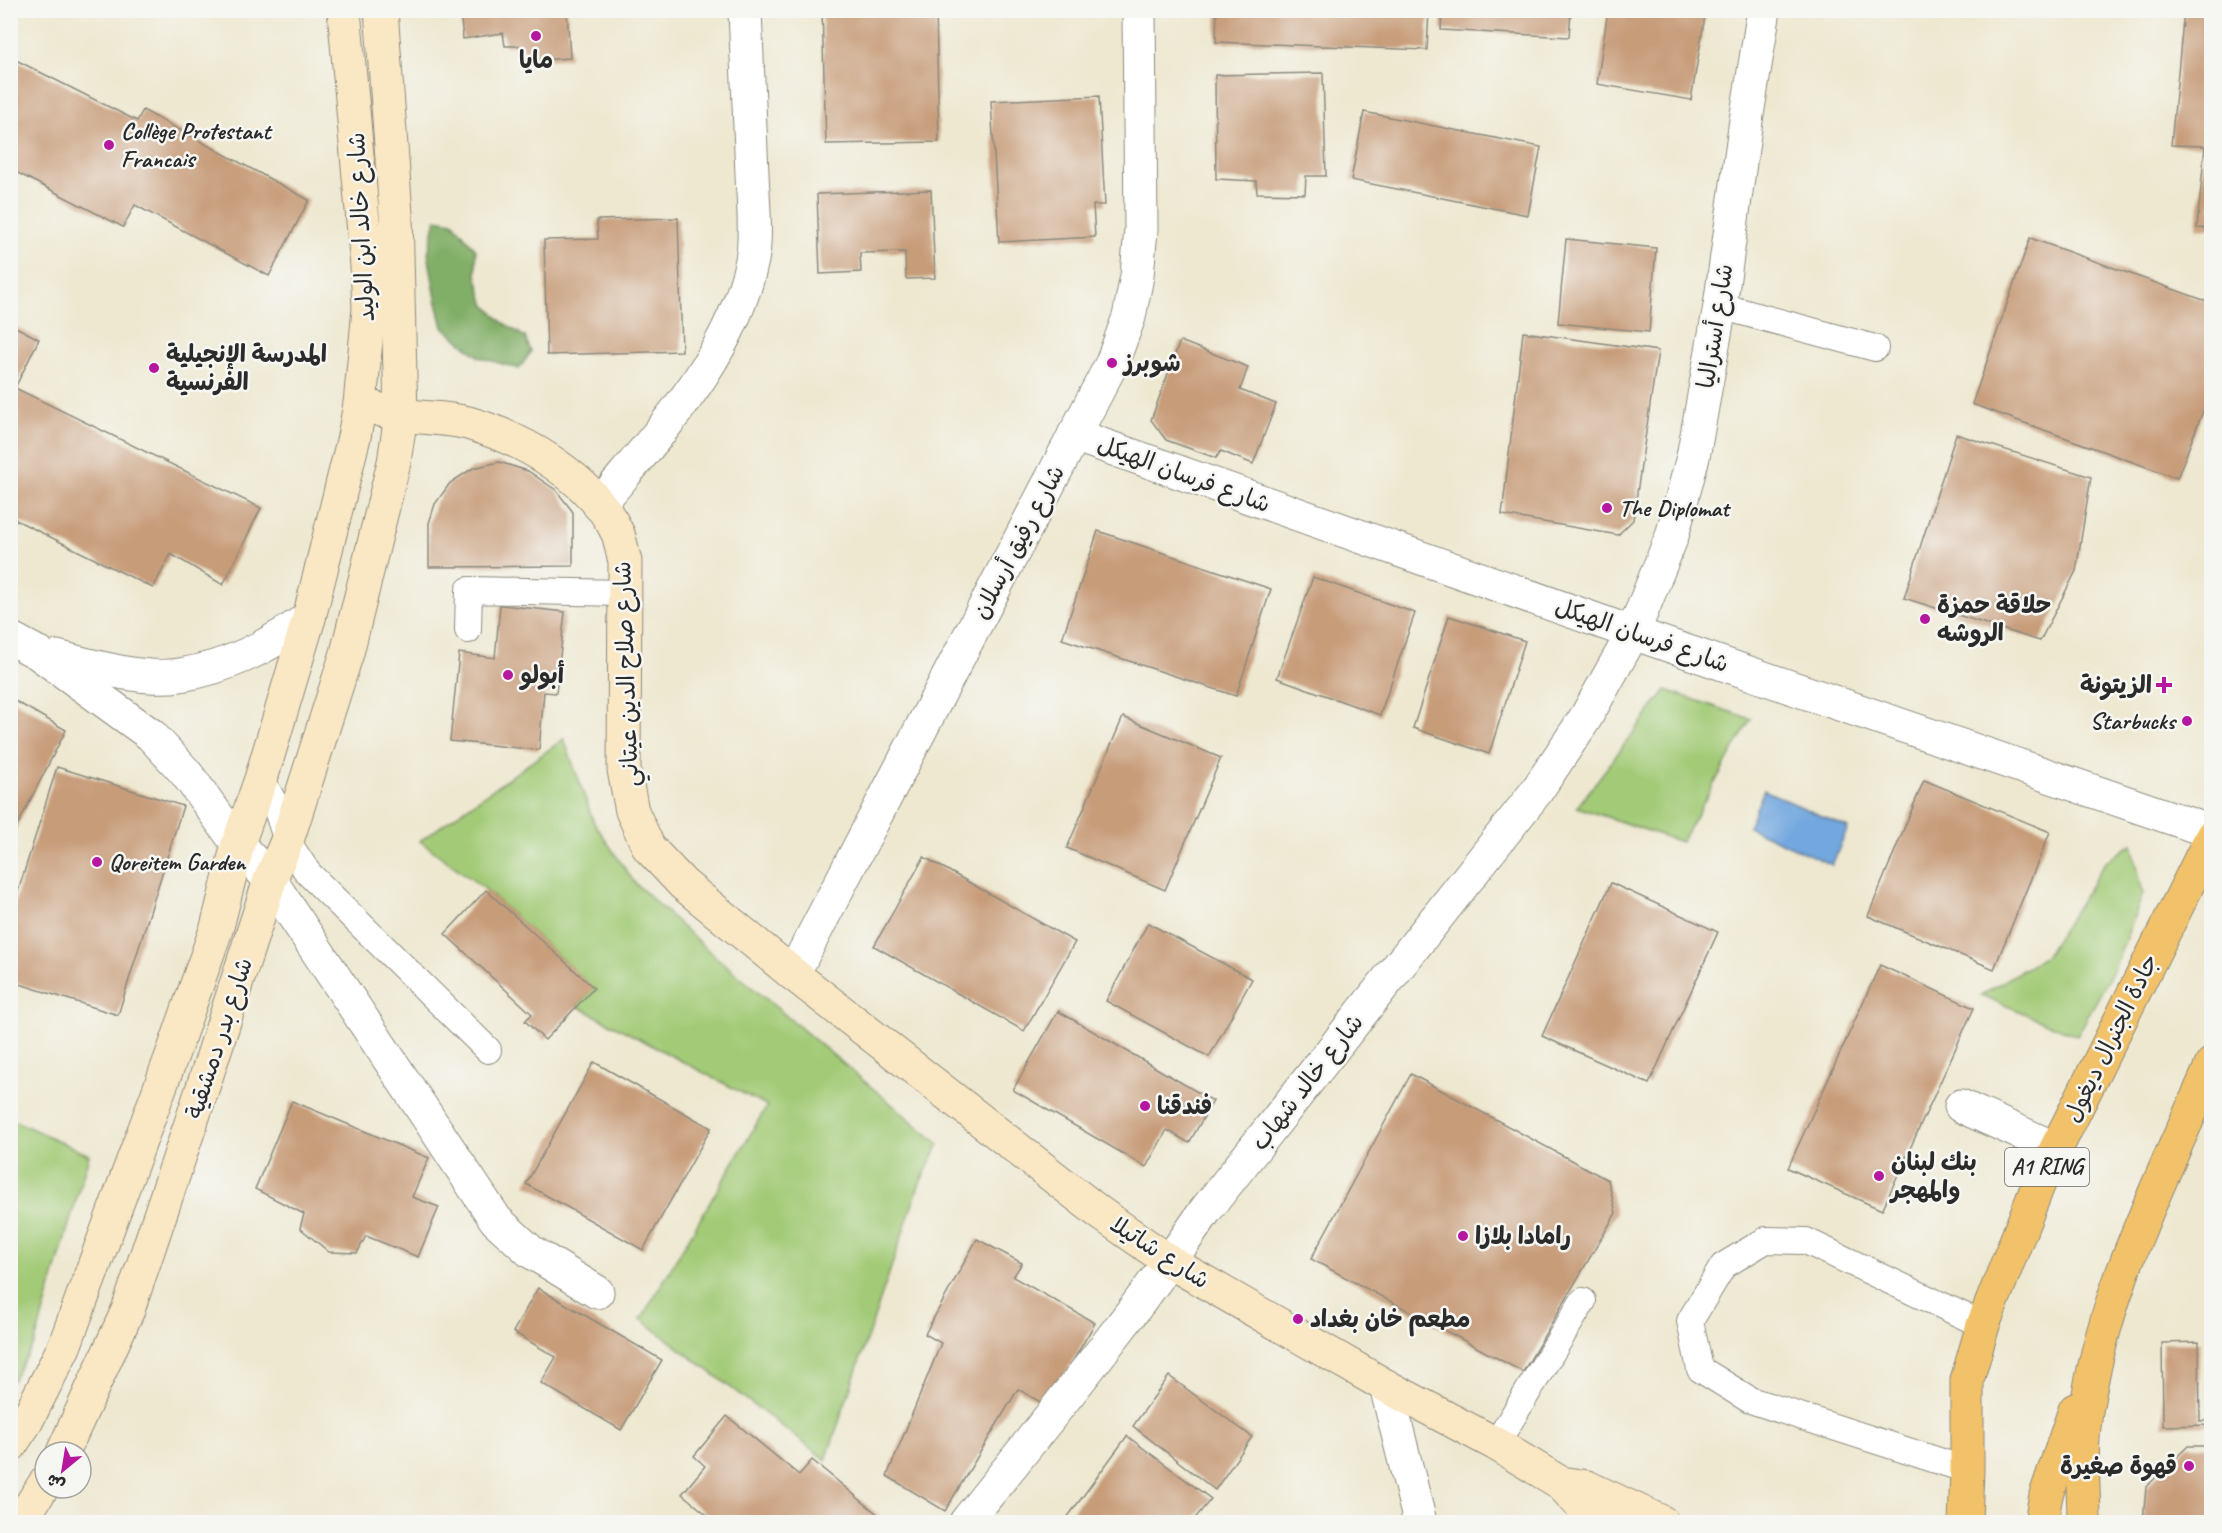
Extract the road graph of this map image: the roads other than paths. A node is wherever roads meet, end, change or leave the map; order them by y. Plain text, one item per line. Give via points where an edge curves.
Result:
1 (345, 10) edge
2 (381, 10) edge
3 (745, 10) edge
4 (1139, 10) edge
5 (1764, 10) edge
6 (1720, 306) junction
7 (1875, 348) dead end
8 (360, 404) junction
9 (401, 415) junction
10 (1074, 435) junction
11 (599, 504) junction
12 (624, 593) junction
13 (356, 617) joint
14 (309, 618) junction
15 (468, 630) dead end
16 (1633, 633) junction
17 (24, 645) edge
18 (261, 779) junction
19 (2211, 834) edge
20 (286, 841) junction
21 (238, 844) junction
22 (270, 880) junction
23 (793, 974) junction
24 (488, 1050) dead end
25 (2211, 1064) edge
26 (1961, 1106) dead end
27 (2056, 1149) junction
28 (1170, 1262) junction
29 (597, 1292) dead end
30 (1582, 1301) dead end
31 (1983, 1325) junction
32 (2101, 1337) junction
33 (1386, 1386) junction
34 (68, 1440) edge
35 (1496, 1444) junction
36 (10, 1446) edge
37 (1967, 1470) junction
38 (1559, 1482) junction
39 (34, 1500) edge
40 (20, 1522) edge
41 (966, 1522) edge
42 (1420, 1522) edge
43 (1602, 1522) edge
44 (1662, 1522) edge
45 (1948, 1522) edge
46 (1965, 1522) edge
47 (2042, 1522) edge
48 (2084, 1522) edge

1 - 8 main road, شارع خالد ابن الوليد via 369,309
2 - 9 main road, شارع خالد ابن الوليد via 396,214
3 - 11 street via 753,258 744,291 711,360 690,393
4 - 10 street, شارع رفيق أرسلان via 1141,229 1137,276 1129,317 1112,363
5 - 6 street, شارع أستراليا
6 - 7 lane
6 - 16 street, شارع أستراليا via 1693,457 1675,524
8 - 9 main road, شارع صلاح الدين عيتاني
8 - 14 main road, شارع خالد ابن الوليد
9 - 11 main road, شارع صلاح الدين عيتاني via 466,423 500,434 570,474
9 - 13 main road, شارع خالد ابن الوليد via 394,462
10 - 16 street, شارع فرسان الهيكل
10 - 23 street, شارع رفيق أرسلان
11 - 12 main road, شارع صلاح الدين عيتاني via 618,534 625,561
12 - 15 lane via 469,590
12 - 23 main road, شارع صلاح الدين عيتاني via 624,770 632,811 649,848 683,884
13 - 20 main road, شارع بدر دمشقية
14 - 17 street via 271,644 215,668 178,676 101,668
14 - 18 main road, شارع بدر دمشقية
16 - 19 street, شارع فرسان الهيكل
16 - 28 street, شارع خالد شهاب via 1586,717 1536,792 1205,1211
17 - 21 street via 151,735 186,773
18 - 20 lane via 275,804
18 - 21 main road, شارع بدر دمشقية
19 - 27 highway, جادة الجنرال ديغول / A1 RING
20 - 22 main road, شارع بدر دمشقية
20 - 24 lane via 308,873
21 - 22 street
21 - 36 main road, شارع بدر دمشقية via 217,927 102,1246 63,1347
22 - 29 street via 496,1220 530,1251
22 - 34 main road, شارع بدر دمشقية via 128,1310
23 - 28 main road, شارع شاتيلا via 1100,1213
25 - 32 highway via 2123,1270
26 - 27 street
27 - 31 highway, جادة الجنرال ديغول / A1 RING
28 - 33 main road, شارع شاتيلا
28 - 41 street, شارع خالد شهاب
30 - 35 lane
31 - 37 highway, جادة الجنرال ديغول / A1 RING via 1967,1380
31 - 37 lane via 1806,1241 1766,1240 1723,1266 1690,1321 1700,1369 1749,1400
32 - 47 highway via 2046,1495
32 - 48 highway via 2083,1428
33 - 35 main road, شارع شاتيلا
33 - 42 street
35 - 38 main road, شارع شاتيلا
37 - 45 highway
37 - 46 highway, جادة الجنرال ديغول / A1 RING
38 - 43 main road, شارع شاتيلا
38 - 44 main road, شارع شاتيلا via 1587,1487
39 - 40 main road

